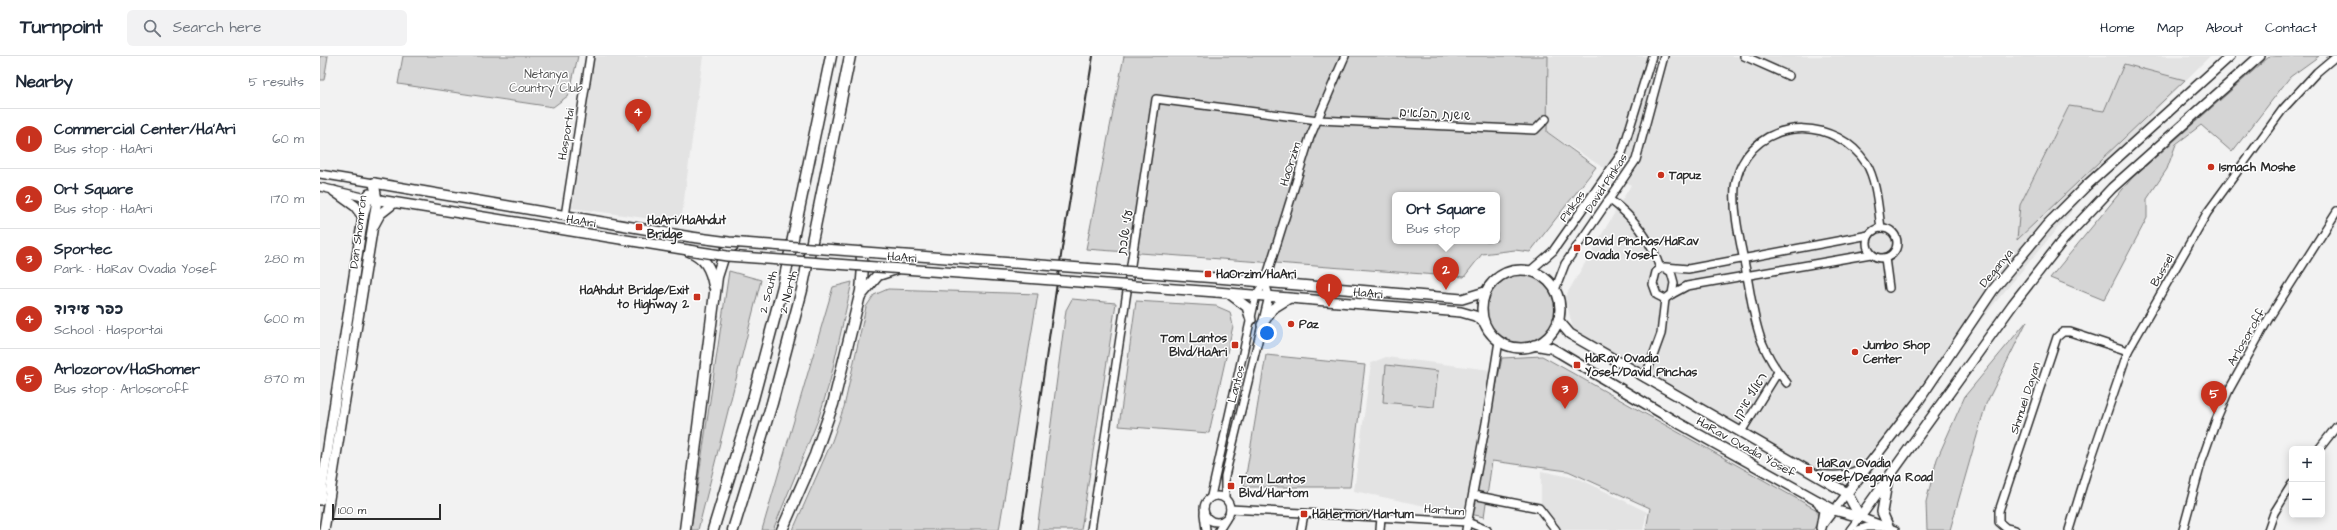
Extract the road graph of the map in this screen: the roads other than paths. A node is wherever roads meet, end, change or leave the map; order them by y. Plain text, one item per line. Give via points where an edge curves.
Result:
1 (590, 56) edge
2 (831, 56) edge
3 (850, 56) edge
4 (1345, 56) edge
5 (1652, 56) edge
6 (1664, 56) edge
7 (1744, 56) edge
8 (2230, 56) edge
9 (2260, 56) edge
10 (2336, 56) edge
11 (1789, 76) dead end
12 (1546, 119) dead end
13 (1318, 120) junction
14 (320, 174) edge
15 (374, 183) junction
16 (320, 187) edge
17 (334, 191) junction
18 (372, 199) junction
19 (1610, 200) junction
20 (394, 203) junction
21 (2337, 211) edge
22 (565, 216) junction
23 (363, 217) junction
24 (1881, 228) junction
25 (371, 232) junction
26 (1869, 234) junction
27 (736, 243) junction
28 (688, 251) junction
29 (861, 252) junction
30 (1871, 254) junction
31 (724, 256) junction
32 (1744, 258) junction
33 (1885, 258) junction
34 (863, 266) junction
35 (1662, 268) junction
36 (896, 269) junction
37 (1530, 271) junction
38 (1747, 276) junction
39 (1265, 282) junction
40 (1889, 288) dead end
41 (1555, 290) junction
42 (1485, 292) junction
43 (1228, 293) junction
44 (1672, 294) junction
45 (1256, 295) junction
46 (715, 296) junction
47 (1269, 296) junction
48 (1290, 298) junction
49 (1664, 299) junction
50 (858, 305) junction
51 (1251, 320) junction
52 (1558, 320) junction
53 (1484, 322) junction
54 (1262, 325) junction
55 (1499, 341) junction
56 (1534, 345) junction
57 (2128, 351) junction
58 (1778, 372) junction
59 (1645, 378) junction
60 (1787, 383) dead end
61 (2337, 426) edge
62 (1741, 432) junction
63 (2321, 446) edge
64 (1871, 463) junction
65 (1814, 474) junction
66 (1889, 476) junction
67 (2289, 489) edge
68 (1847, 493) junction
69 (1473, 495) junction
70 (1211, 496) junction
71 (1225, 498) junction
72 (320, 500) edge
73 (1817, 500) junction
74 (1230, 509) junction
75 (1834, 510) junction
76 (1204, 514) junction
77 (1304, 514) junction
78 (1381, 517) junction
79 (1860, 517) junction
80 (1226, 519) junction
81 (1467, 522) junction
82 (1820, 529) edge
83 (1892, 529) edge
84 (324, 530) edge
85 (685, 530) edge
86 (714, 530) edge
87 (733, 530) edge
88 (782, 530) edge
89 (1091, 530) edge
90 (1206, 530) edge
91 (1219, 530) edge
92 (1301, 530) edge
93 (1380, 530) edge
94 (1466, 530) edge
95 (1486, 530) edge
96 (1556, 530) edge
97 (1850, 530) edge
98 (1858, 530) edge
99 (2015, 530) edge
100 (2069, 530) edge
101 (2183, 530) edge
102 (2268, 530) edge

1 - 22 street, Hasportai
2 - 86 highway, 2 South via 781,294
3 - 87 highway, 2 North via 802,290 772,403
4 - 13 street, HaOrzim
5 - 37 street, Pinkas via 1622,153 1552,251
6 - 19 street, David Pinkas via 1636,160
7 - 11 street
8 - 64 main road, Deganya via 2047,224 1993,290 1919,400
9 - 66 main road via 2112,188 2063,240 2013,304
10 - 57 street, Bussel via 2317,72 2284,109 2207,213
12 - 13 street, שושנת הפלאים via 1535,130
13 - 39 street, HaOrzim via 1310,137
13 - 89 street, עלי שלכת via 1156,99
14 - 15 street, HaAri
15 - 18 main road, Dan Shomron
15 - 22 main road, HaAri
16 - 17 street, HaAri
17 - 18 street, HaAri
17 - 23 main road via 355,206
18 - 20 main road, HaAri
18 - 23 main road, Dan Shomron
18 - 25 main road, Dan Shomron
19 - 35 street via 1624,210 1640,228
19 - 41 street, David Pinkas via 1565,264
20 - 25 main road via 380,214
20 - 28 main road, HaAri
21 - 101 street, Arlosoroff via 2269,318 2229,390 2204,454
22 - 27 main road, HaAri, bridge
23 - 72 main road, Dan Shomron
24 - 26 street
24 - 32 street via 1867,164 1853,146 1835,134 1815,129 1793,129 1773,135 1756,147 1742,164 1735,186 1736,213
24 - 33 street via 1892,232 1897,240 1895,252
25 - 84 main road, Dan Shomron
26 - 30 street via 1866,244
26 - 32 street
27 - 29 main road, HaAri, bridge
27 - 31 highway via 730,246
28 - 31 main road, HaAri, bridge
28 - 46 highway via 699,256 709,268
29 - 34 highway
29 - 39 main road, HaAri, bridge
30 - 33 street
30 - 38 street
31 - 34 main road, HaAri, bridge
31 - 46 highway via 718,271
32 - 35 street via 1688,269
32 - 38 street
33 - 40 street
34 - 36 main road, HaAri, bridge
34 - 50 highway
35 - 44 street via 1671,272 1674,278
35 - 49 street via 1654,276 1654,286 1657,295
36 - 43 main road, HaAri, bridge
36 - 50 highway via 883,272 874,278 863,292
37 - 41 main road via 1543,276
37 - 42 main road via 1513,270 1502,274
38 - 44 street via 1686,286
38 - 58 street via 1757,328
39 - 42 main road, HaAri via 1462,299
39 - 45 street, Lantos
39 - 47 street, Lantos
41 - 52 main road via 1559,301
42 - 53 main road via 1482,310
43 - 45 main road, HaAri
43 - 51 main road via 1243,303
44 - 49 street
45 - 47 main road, HaAri
45 - 51 street, Lantos
46 - 85 highway
47 - 48 main road, HaAri
47 - 54 street, Lantos
48 - 53 main road, HaAri via 1461,312
48 - 54 main road via 1272,309
49 - 59 street via 1661,334
50 - 88 highway via 829,417
51 - 70 street, Lantos
52 - 56 main road via 1550,335
52 - 59 main road, HaRav Ovadia Yosef via 1570,334
53 - 55 main road via 1490,333
54 - 71 street, Lantos via 1225,476
55 - 56 main road via 1516,347
55 - 69 street
56 - 73 main road, HaRav Ovadia Yosef via 1551,348
57 - 99 street, Shmuel Dayan via 2070,332 2063,332 2057,337 1999,511 1999,522 2006,528
57 - 100 street, Bussel
58 - 60 street
58 - 62 street, ראלף איקן
59 - 62 main road, HaRav Ovadia Yosef
61 - 63 street
62 - 65 main road, HaRav Ovadia Yosef
64 - 65 main road via 1848,476
64 - 68 main road, Deganya
65 - 68 main road, HaRav Ovadia Yosef
66 - 79 main road
66 - 83 main road via 1882,512
67 - 102 street via 2274,513
68 - 75 street, Deganya
68 - 79 main road
69 - 81 street
69 - 96 street via 1539,508
70 - 71 street
70 - 76 street via 1203,506
71 - 74 street
73 - 75 main road, HaRav Ovadia Yosef
73 - 82 main road via 1824,511
74 - 77 street, Hartum
74 - 80 street
75 - 79 main road, HaRav Ovadia Yosef
75 - 82 street, Deganya
76 - 80 street via 1214,522
76 - 90 street
77 - 78 street, Hartum
77 - 92 street
78 - 81 street, Hartum
78 - 93 street
79 - 83 street
79 - 97 street
80 - 91 street
81 - 94 street
81 - 95 street, Hartum
83 - 98 street via 1875,526

